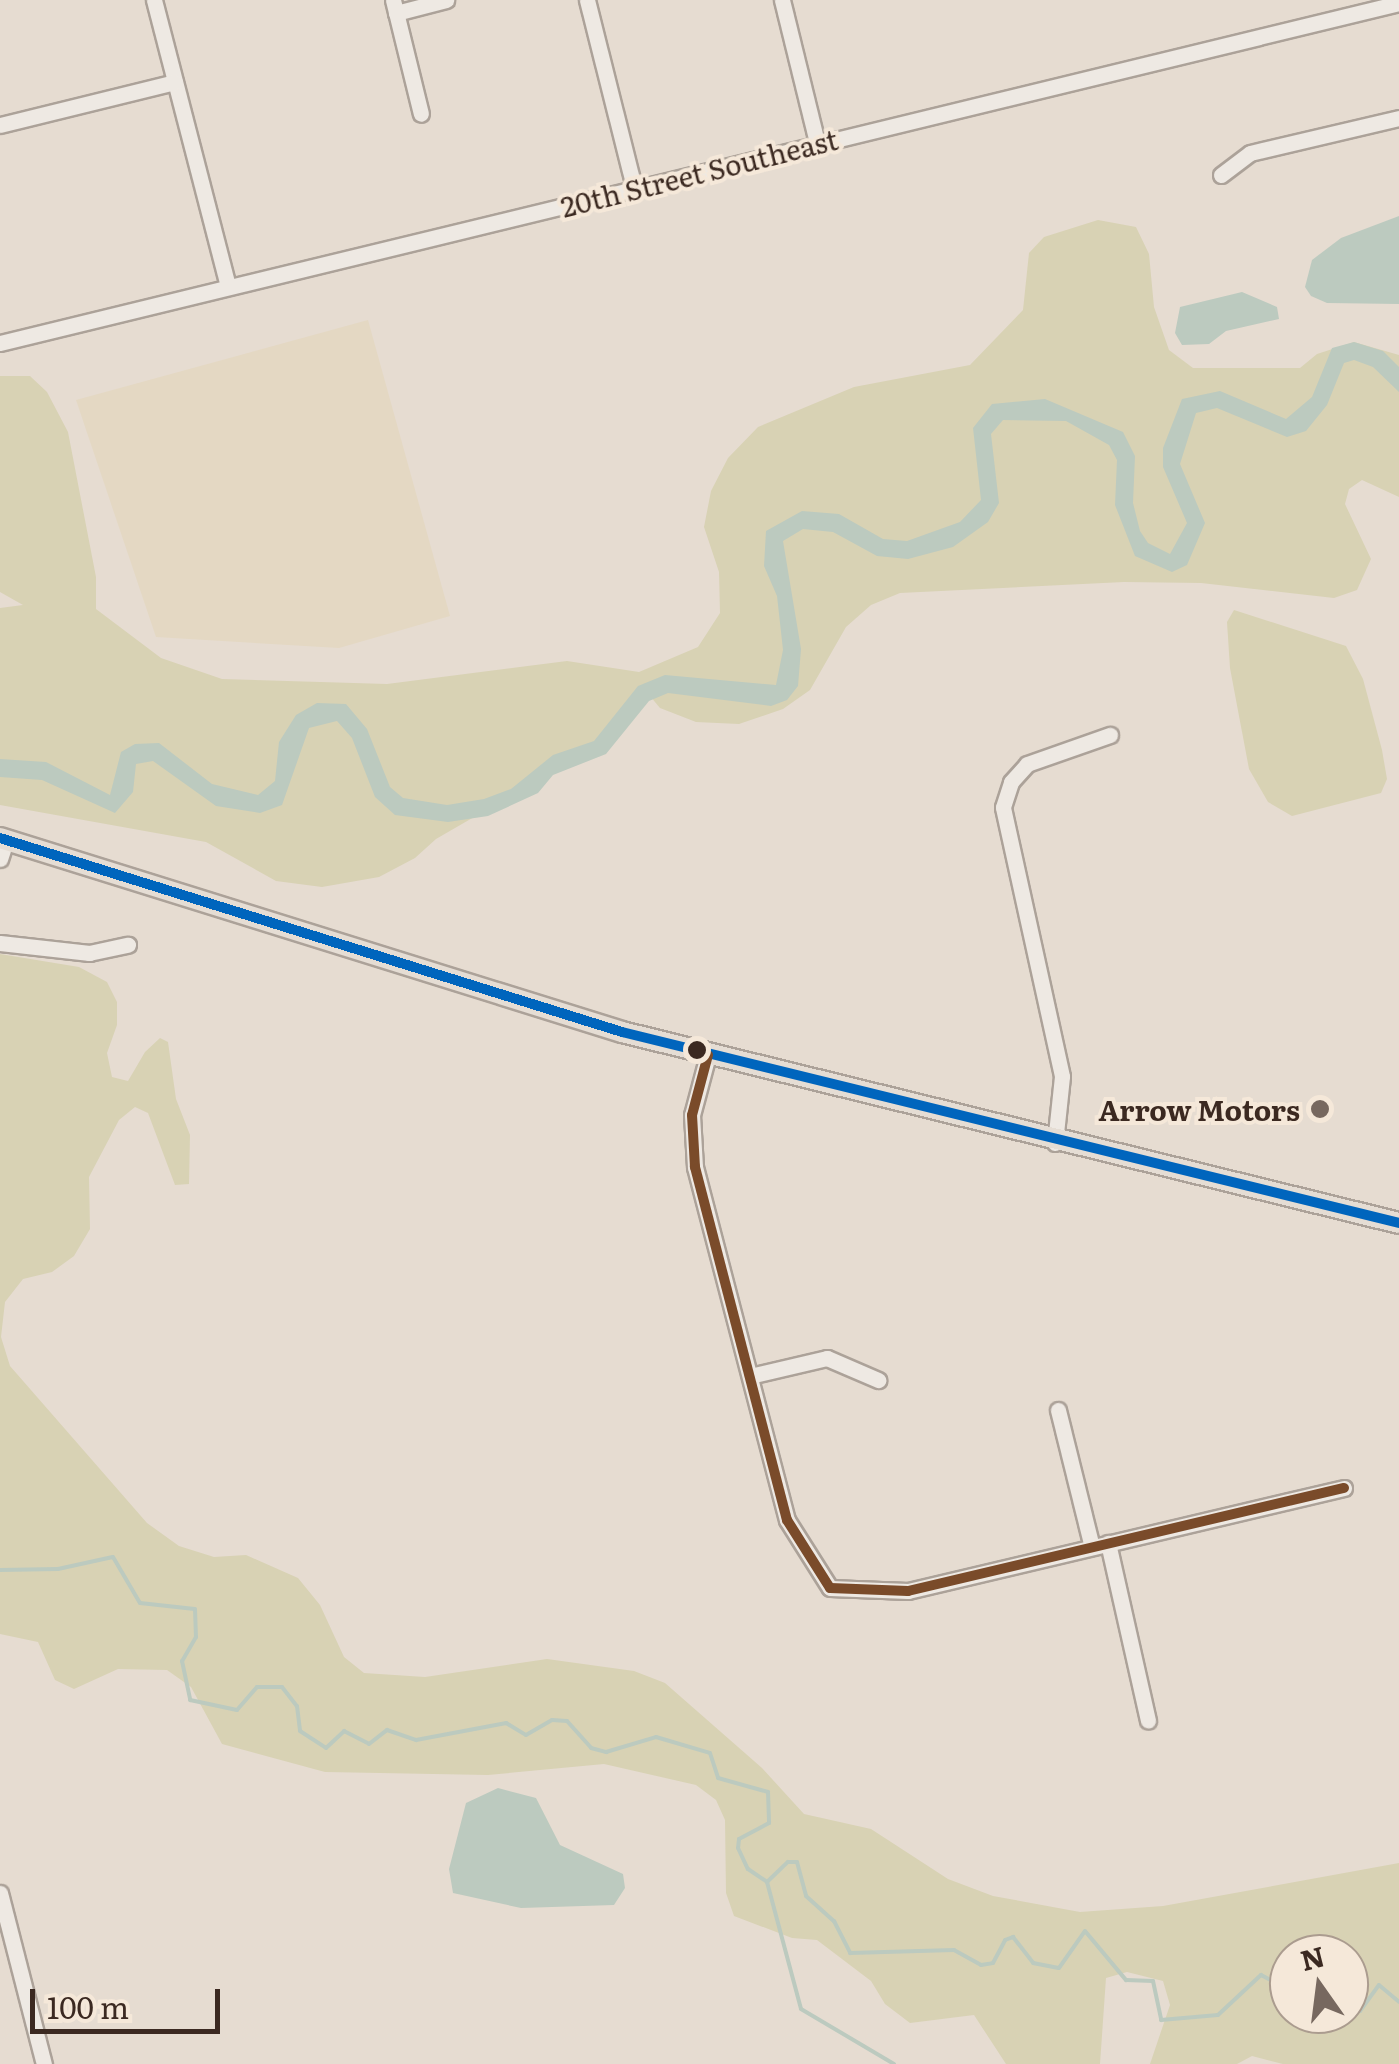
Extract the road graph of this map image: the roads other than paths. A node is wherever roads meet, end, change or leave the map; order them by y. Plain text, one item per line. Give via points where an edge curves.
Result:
1 (154, 0) edge
2 (446, 0) edge
3 (586, 0) edge
4 (782, 0) edge
5 (1399, 3) edge
6 (394, 6) edge
7 (175, 82) junction
8 (421, 114) dead end
9 (1399, 118) edge
10 (0, 125) edge
11 (817, 142) junction
12 (1221, 175) dead end
13 (634, 187) junction
14 (228, 287) junction
15 (0, 343) edge
16 (1110, 735) dead end
17 (2, 846) edge
18 (0, 942) edge
19 (128, 945) dead end
20 (708, 1055) junction
21 (1054, 1143) junction
22 (1399, 1223) edge
23 (750, 1376) junction
24 (878, 1380) dead end
25 (1058, 1410) dead end
26 (1344, 1488) dead end
27 (1100, 1545) junction
28 (1148, 1721) dead end
29 (0, 1893) edge
30 (44, 2064) edge

1 - 7 street
2 - 6 street
3 - 13 street
4 - 11 street
5 - 11 street, 20th Street Southeast
6 - 8 street
7 - 10 street
7 - 14 street
9 - 12 street via 1250,153
11 - 13 street, 20th Street Southeast
13 - 14 street, 20th Street Southeast
14 - 15 street, 20th Street Southeast
16 - 21 street via 1027,764 1011,782 1003,807 1062,1076
17 - 20 main road
18 - 19 street via 89,953
20 - 21 main road
20 - 23 street via 693,1105 692,1154
21 - 22 main road
23 - 24 street via 826,1358
23 - 27 street via 787,1520 830,1588 895,1594
25 - 27 street
26 - 27 street
27 - 28 street
29 - 30 street

